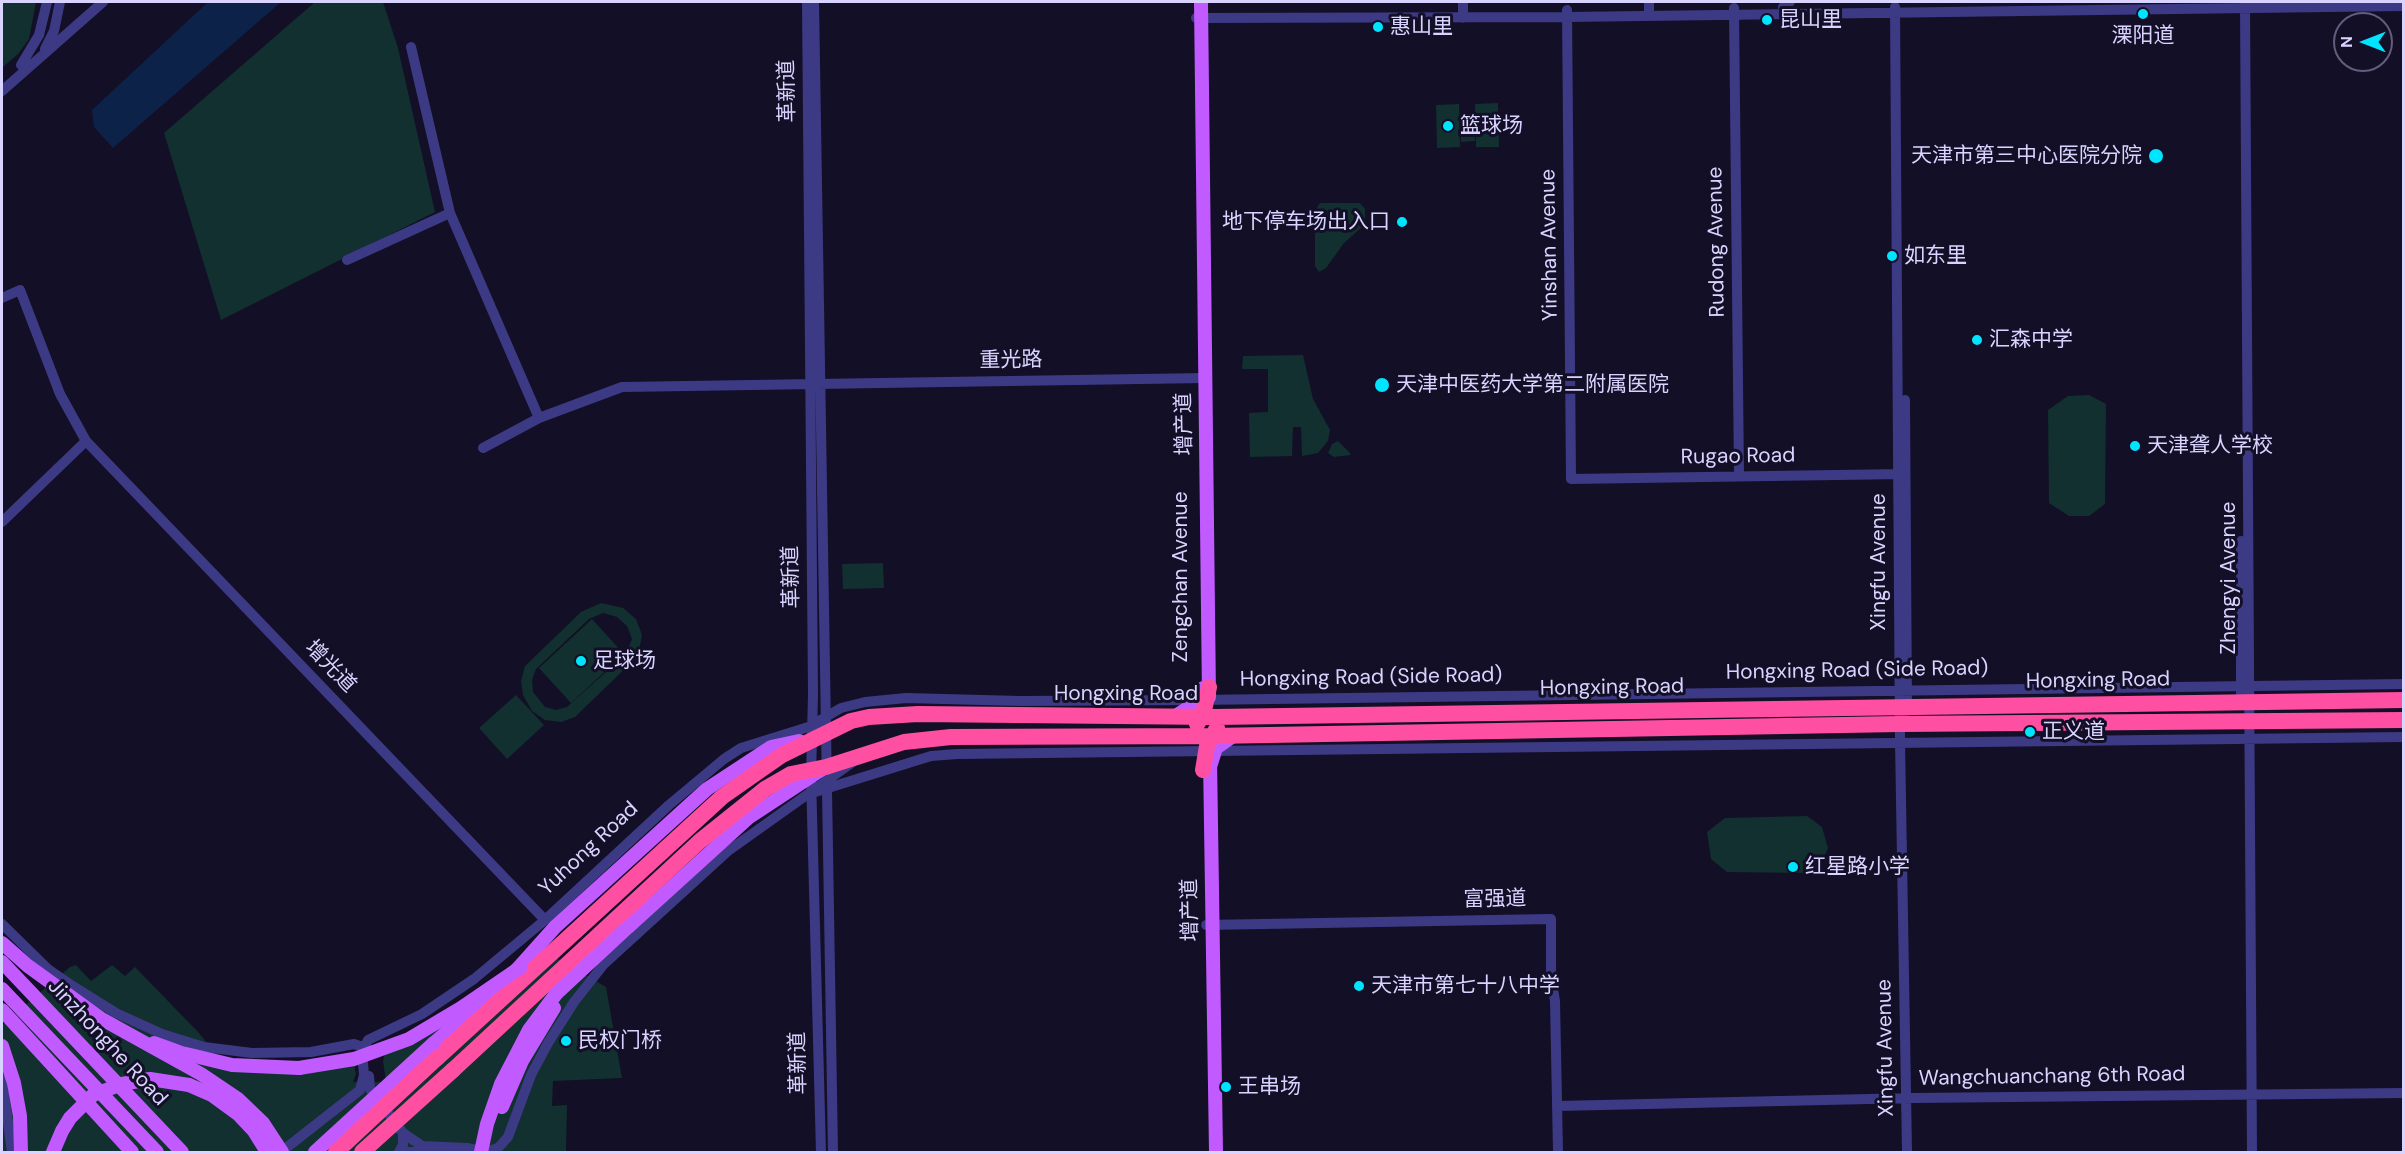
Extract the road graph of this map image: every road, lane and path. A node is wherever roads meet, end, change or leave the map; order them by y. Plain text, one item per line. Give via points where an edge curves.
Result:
1 (47, 2) edge
2 (60, 2) edge
3 (95, 2) edge
4 (103, 2) edge
5 (807, 2) edge
6 (814, 2) edge
7 (2390, 2) edge
8 (1786, 4) edge
9 (2154, 4) edge
10 (2341, 4) edge
11 (1993, 5) edge
12 (2242, 6) junction
13 (2403, 6) edge
14 (1803, 7) edge
15 (1649, 8) edge
16 (1202, 10) edge
17 (1463, 10) edge
18 (1880, 10) junction
19 (1734, 11) junction
20 (1567, 14) junction
21 (1897, 15) junction
22 (61, 34) junction
23 (48, 44) junction
24 (411, 47) dead end
25 (26, 65) junction
26 (2, 81) edge
27 (2, 91) edge
28 (450, 213) junction
29 (347, 260) dead end
30 (2, 298) edge
31 (1202, 378) junction
32 (814, 383) junction
33 (539, 418) junction
34 (86, 441) junction
35 (483, 448) dead end
36 (1902, 474) junction
37 (1739, 476) junction
38 (1571, 479) joint
39 (2, 522) edge
40 (2403, 684) edge
41 (2245, 695) junction
42 (1904, 697) junction
43 (2403, 700) edge
44 (1232, 717) junction
45 (1207, 719) junction
46 (2245, 720) junction
47 (2403, 720) edge
48 (1904, 724) junction
49 (818, 730) junction
50 (2403, 737) edge
51 (2245, 739) junction
52 (1904, 741) junction
53 (1206, 770) joint
54 (820, 777) junction
55 (812, 793) junction
56 (683, 821) junction
57 (705, 846) junction
58 (544, 920) junction
59 (2, 924) edge
60 (1209, 925) junction
61 (2, 943) edge
62 (2, 962) edge
63 (521, 967) junction
64 (578, 974) junction
65 (2, 989) edge
66 (2, 1010) edge
67 (121, 1030) junction
68 (361, 1043) junction
69 (2, 1046) edge
70 (236, 1051) joint
71 (2, 1079) edge
72 (357, 1093) junction
73 (372, 1093) junction
74 (2403, 1093) edge
75 (2248, 1095) junction
76 (1910, 1098) junction
77 (1557, 1106) junction
78 (403, 1133) junction
79 (508, 1137) junction
80 (12, 1152) edge
81 (21, 1152) edge
82 (53, 1152) edge
83 (132, 1152) edge
84 (157, 1152) edge
85 (182, 1152) edge
86 (267, 1152) edge
87 (281, 1152) edge
88 (315, 1152) edge
89 (336, 1152) edge
90 (362, 1152) edge
91 (399, 1152) edge
92 (407, 1152) edge
93 (434, 1152) edge
94 (481, 1152) edge
95 (487, 1152) edge
96 (504, 1152) edge
97 (821, 1152) edge
98 (833, 1152) edge
99 (1209, 1152) edge
100 (1216, 1152) edge
101 (1558, 1152) edge
102 (1907, 1152) edge
103 (1915, 1152) edge
104 (2245, 1152) edge
105 (2252, 1152) edge

1 - 23 street
1 - 25 street
2 - 22 street
2 - 23 street
3 - 22 street
4 - 22 street
5 - 32 street, 革新道
6 - 32 street, 革新道
7 - 10 street
8 - 14 street
8 - 19 street
9 - 11 street
9 - 11 street
9 - 12 street
10 - 12 street
10 - 13 street
11 - 21 street
12 - 41 street, Zhengyi Avenue
14 - 18 street
14 - 19 street
15 - 19 street
15 - 20 street
16 - 17 street
16 - 31 main road
17 - 20 street
18 - 21 street
18 - 21 street via 1888,18
19 - 37 street, Rudong Avenue
20 - 38 street, Yinshan Avenue
21 - 36 street, Xingfu Avenue
22 - 23 street
23 - 25 street
24 - 28 street
25 - 26 street
25 - 27 street
28 - 29 street
28 - 33 street
30 - 34 street, 增光道 via 20,290 60,394
31 - 32 street, 重光路
31 - 45 main road, 增产道
32 - 33 street, 重光路 via 622,387
32 - 49 street, 革新道
33 - 35 street, 重光路
34 - 39 street
34 - 58 street, 增光道
36 - 37 street, Rugao Road
36 - 42 street, Xingfu Avenue
37 - 38 street, Rugao Road
40 - 41 street
41 - 42 highway, Hongxing Road
41 - 43 highway, Hongxing Road
41 - 46 street, Zhengyi Avenue
42 - 44 highway, Hongxing Road
42 - 45 street, Hongxing Road (Side Road)
42 - 48 street, Xingfu Avenue
44 - 45 highway
44 - 45 highway via 1218,710
45 - 48 highway, Hongxing Road via 1233,736
45 - 49 highway, Hongxing Road via 884,715
45 - 49 street, Hongxing Road (Side Road) via 1020,701 906,698 865,702
45 - 52 street, Hongxing Road (Side Road)
45 - 53 highway
45 - 54 street, Hongxing Road (Side Road) via 944,754
45 - 54 highway, Hongxing Road via 1172,736 924,739 863,755
46 - 47 highway, Hongxing Road
46 - 48 highway, Hongxing Road
46 - 51 street, Zhengyi Avenue
48 - 52 street, Xingfu Avenue
49 - 54 street, 革新道
49 - 56 highway
49 - 58 street, Yuhong Road via 741,748 724,759
50 - 51 street, Hongxing Road (Side Road)
51 - 52 street, Hongxing Road (Side Road)
51 - 75 street, Zhengyi Avenue
52 - 76 street, Xingfu Avenue
53 - 60 main road
54 - 55 street, 革新道
54 - 57 highway via 777,780
54 - 98 street, 革新道
55 - 79 street via 728,851 604,964 548,1043 531,1075
55 - 97 street, 革新道
56 - 63 main road via 555,927
56 - 89 highway, bridge
57 - 64 main road, bridge
57 - 90 highway, bridge
58 - 68 street, Yuhong Road via 455,994
59 - 70 street, Jinzhonghe Road via 49,970 116,1012 182,1040
60 - 77 street, 富强道 via 1551,919
60 - 99 main road
60 - 100 main road, 增产道
61 - 67 main road, bridge via 55,987
62 - 85 main road, Jinzhonghe Road
63 - 67 main road, bridge via 409,1039 365,1056 323,1065 278,1068 224,1063 182,1053
63 - 88 main road, bridge
64 - 94 main road, bridge via 537,1018 511,1060 492,1108
64 - 95 main road, bridge via 522,1061
65 - 84 main road, Jinzhonghe Road
66 - 83 main road
67 - 87 main road, bridge via 238,1099 263,1123
68 - 70 street, Yuhong Road via 289,1053
68 - 72 street via 364,1081
68 - 73 street via 368,1057
69 - 81 main road via 20,1116
71 - 80 street
72 - 73 street
72 - 87 street
73 - 78 street
74 - 75 street, Wangchuanchang 6th Road
75 - 76 street, Wangchuanchang 6th Road
75 - 104 street, Zhengyi Avenue
75 - 105 street, Zhengyi Avenue
76 - 77 street, Wangchuanchang 6th Road
76 - 102 street, Xingfu Avenue
76 - 103 street, Xingfu Avenue
77 - 101 street, 富强道
78 - 91 street
78 - 95 street via 422,1146
79 - 95 street via 498,1148
79 - 96 street
82 - 86 main road, bridge via 70,1118 93,1095 150,1079 181,1083 212,1095 246,1122
92 - 93 street

